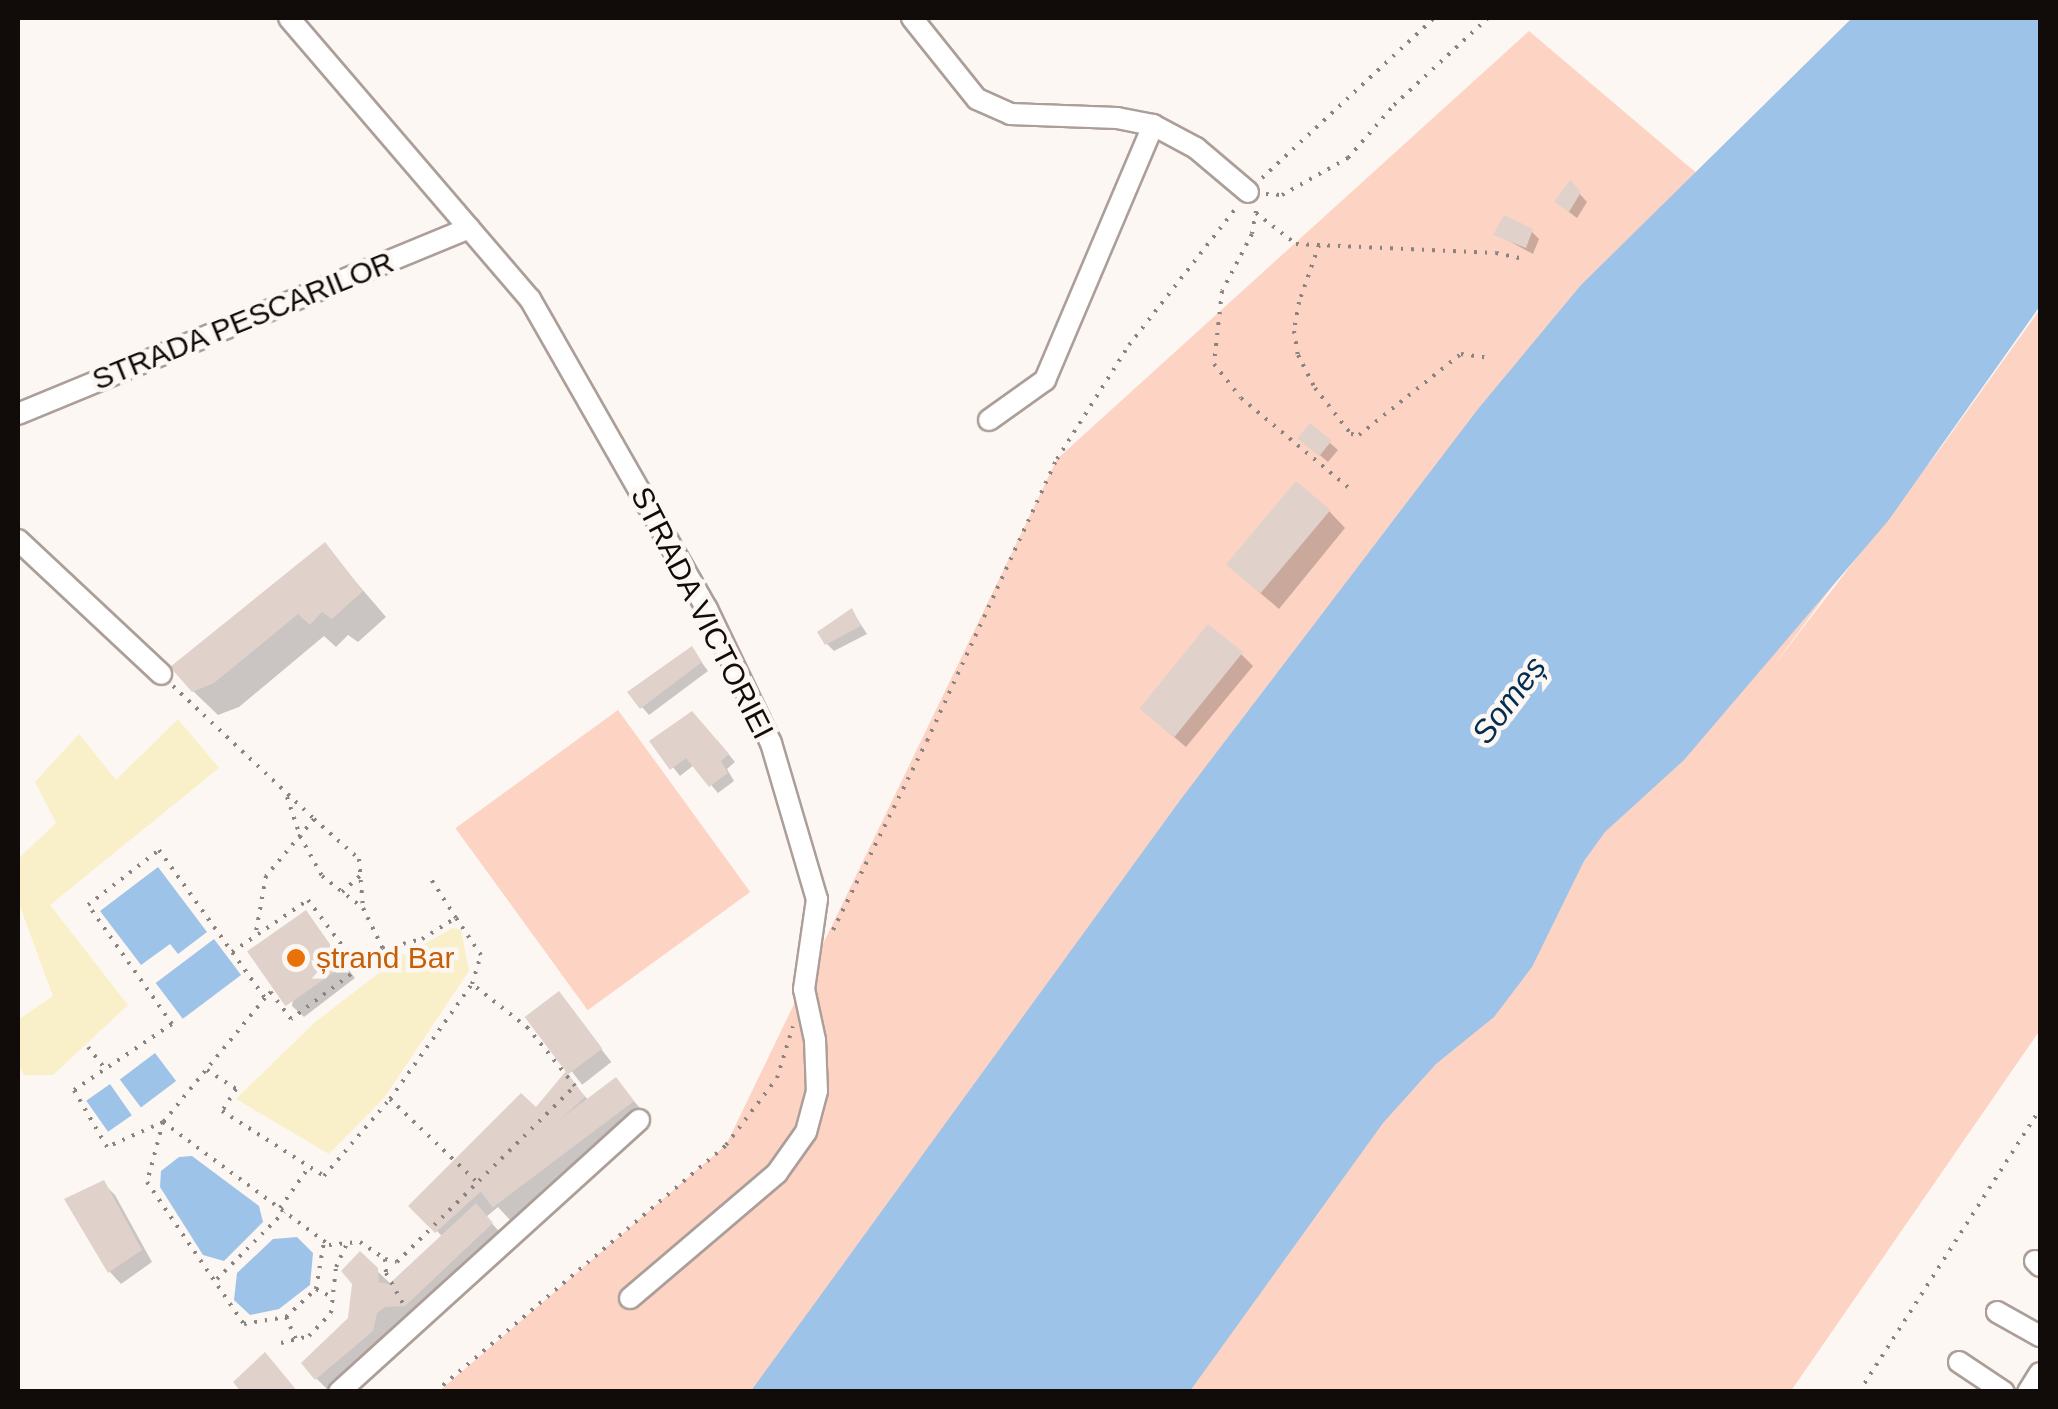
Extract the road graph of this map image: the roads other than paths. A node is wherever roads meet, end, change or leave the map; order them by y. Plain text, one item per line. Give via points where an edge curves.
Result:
1 (289, 18) edge
2 (912, 18) edge
3 (1153, 124) junction
4 (1248, 192) road end
5 (469, 228) junction
6 (18, 414) edge
7 (989, 420) dead end
8 (18, 540) edge
9 (161, 674) road end
10 (639, 1120) dead end
11 (630, 1298) dead end
12 (1997, 1312) dead end
13 (2040, 1336) edge
14 (1959, 1362) dead end
15 (2040, 1373) edge
16 (339, 1392) edge
17 (2004, 1392) edge
18 (2028, 1392) edge

1 - 5 street, STRADA VICTORIEI
2 - 3 street via 977,99 1010,114
3 - 4 street via 1196,148
3 - 7 street via 1045,380
5 - 6 street, STRADA PESCARILOR
5 - 11 street, STRADA VICTORIEI via 530,298 707,608 771,744 817,898 804,989 816,1091 806,1132 777,1173
8 - 9 street
10 - 16 street
12 - 13 street
14 - 17 street
15 - 18 street

